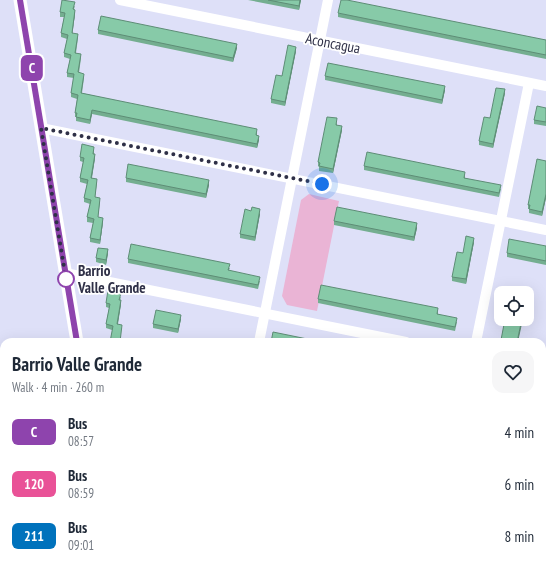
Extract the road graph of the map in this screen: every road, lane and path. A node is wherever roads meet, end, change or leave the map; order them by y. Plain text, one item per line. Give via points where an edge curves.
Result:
1 (20, 0) edge
2 (120, 0) edge
3 (328, 0) edge
4 (320, 40) junction
5 (529, 83) junction
6 (546, 86) edge
7 (41, 128) junction
8 (292, 178) junction
9 (501, 221) junction
10 (546, 230) edge
11 (65, 273) junction
12 (265, 313) junction
13 (76, 338) edge
14 (260, 338) edge
15 (387, 338) edge
16 (477, 338) edge

1 - 7 street
2 - 4 street, Aconcagua
3 - 4 street
4 - 5 street, Aconcagua
4 - 8 street
5 - 6 street, Aconcagua
5 - 9 street
7 - 8 street
7 - 11 street
8 - 9 street
8 - 12 street
9 - 10 street
9 - 16 street
11 - 12 street
11 - 13 street
12 - 14 street
12 - 15 street

